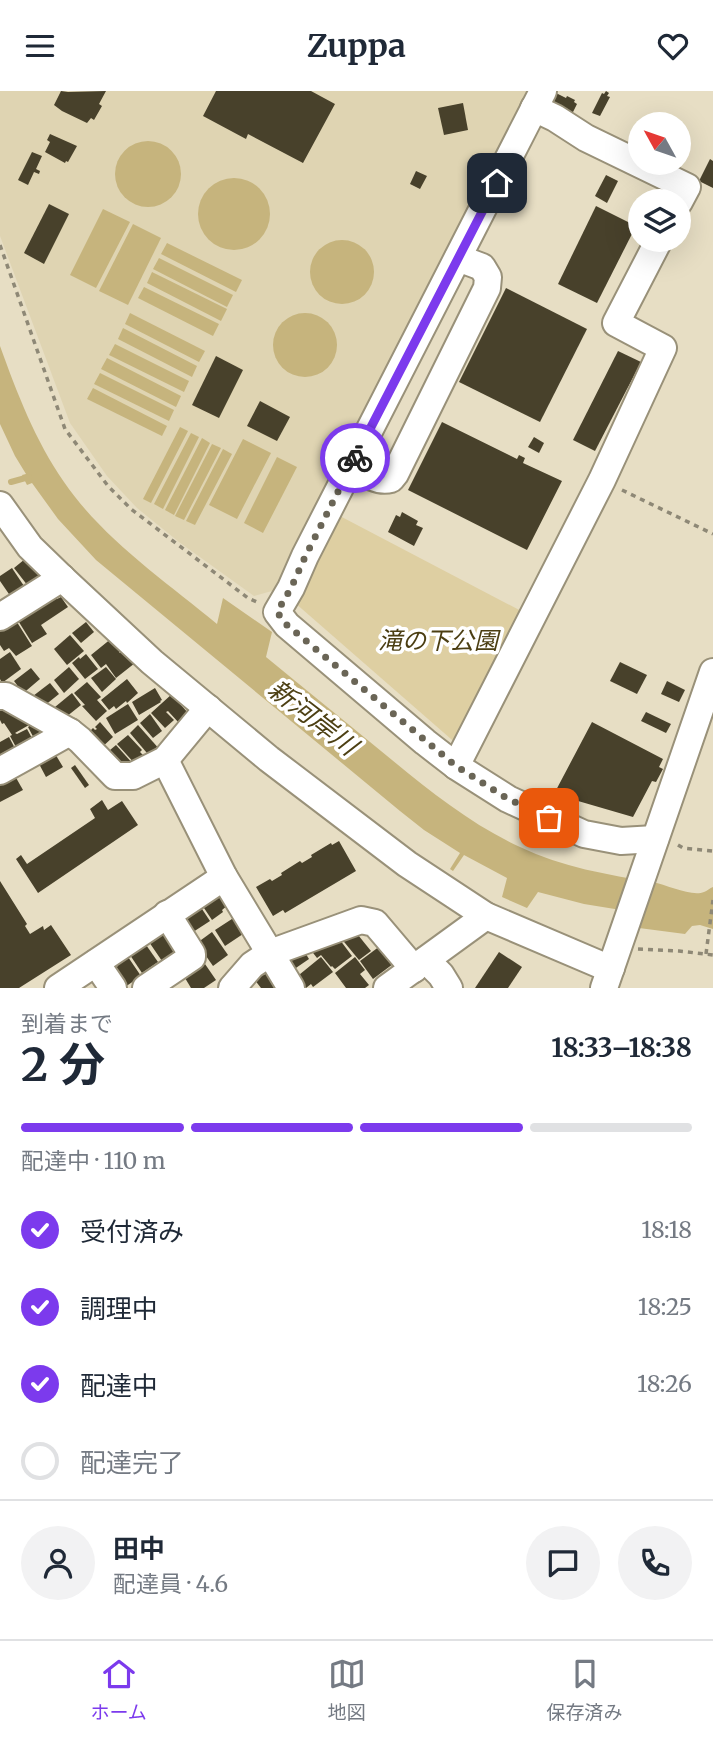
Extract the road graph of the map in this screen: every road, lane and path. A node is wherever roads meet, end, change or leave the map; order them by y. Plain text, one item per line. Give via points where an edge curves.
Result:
1 (538, 100) edge
2 (686, 189) edge
3 (0, 245) edge
4 (653, 252) edge
5 (458, 258) junction
6 (352, 464) junction
7 (602, 480) junction
8 (0, 505) edge
9 (713, 534) edge
10 (62, 578) junction
11 (277, 612) junction
12 (0, 617) edge
13 (713, 672) edge
14 (0, 696) edge
15 (208, 708) junction
16 (70, 732) junction
17 (165, 760) junction
18 (456, 766) junction
19 (0, 771) edge
20 (652, 846) junction
21 (713, 851) edge
22 (224, 877) junction
23 (713, 900) edge
24 (167, 915) junction
25 (486, 916) junction
26 (626, 944) junction
27 (706, 952) junction
28 (270, 953) junction
29 (713, 955) edge
30 (96, 963) junction
31 (420, 964) junction
32 (607, 978) edge
33 (58, 988) edge
34 (113, 988) edge
35 (146, 988) edge
36 (233, 988) edge
37 (291, 988) edge
38 (387, 988) edge
39 (449, 988) edge

1 - 2 street via 555,118 586,138
1 - 5 street
3 - 11 path via 65,429 92,467 131,509 248,598
4 - 7 street via 616,323 663,348
5 - 6 street
5 - 6 street via 482,267 488,277 487,288 394,474 385,481 376,479
6 - 11 street
7 - 9 path
7 - 18 street
8 - 10 street via 30,547
10 - 12 street
10 - 15 street
11 - 18 street
13 - 20 street
14 - 16 street
15 - 17 street
15 - 25 street via 407,864
16 - 17 street via 115,776 133,776
16 - 19 street
17 - 22 street
18 - 20 street via 508,799 584,834
20 - 21 path via 667,839 683,848
20 - 26 street
22 - 24 street
22 - 28 street
23 - 27 path
24 - 30 street
24 - 35 street via 192,957
25 - 31 street
25 - 32 street via 601,965
26 - 27 path
26 - 32 street
27 - 29 path
28 - 31 street via 361,920 375,923
28 - 36 street via 252,964
28 - 37 street
30 - 33 street
30 - 34 street
31 - 38 street
31 - 39 street via 441,975

